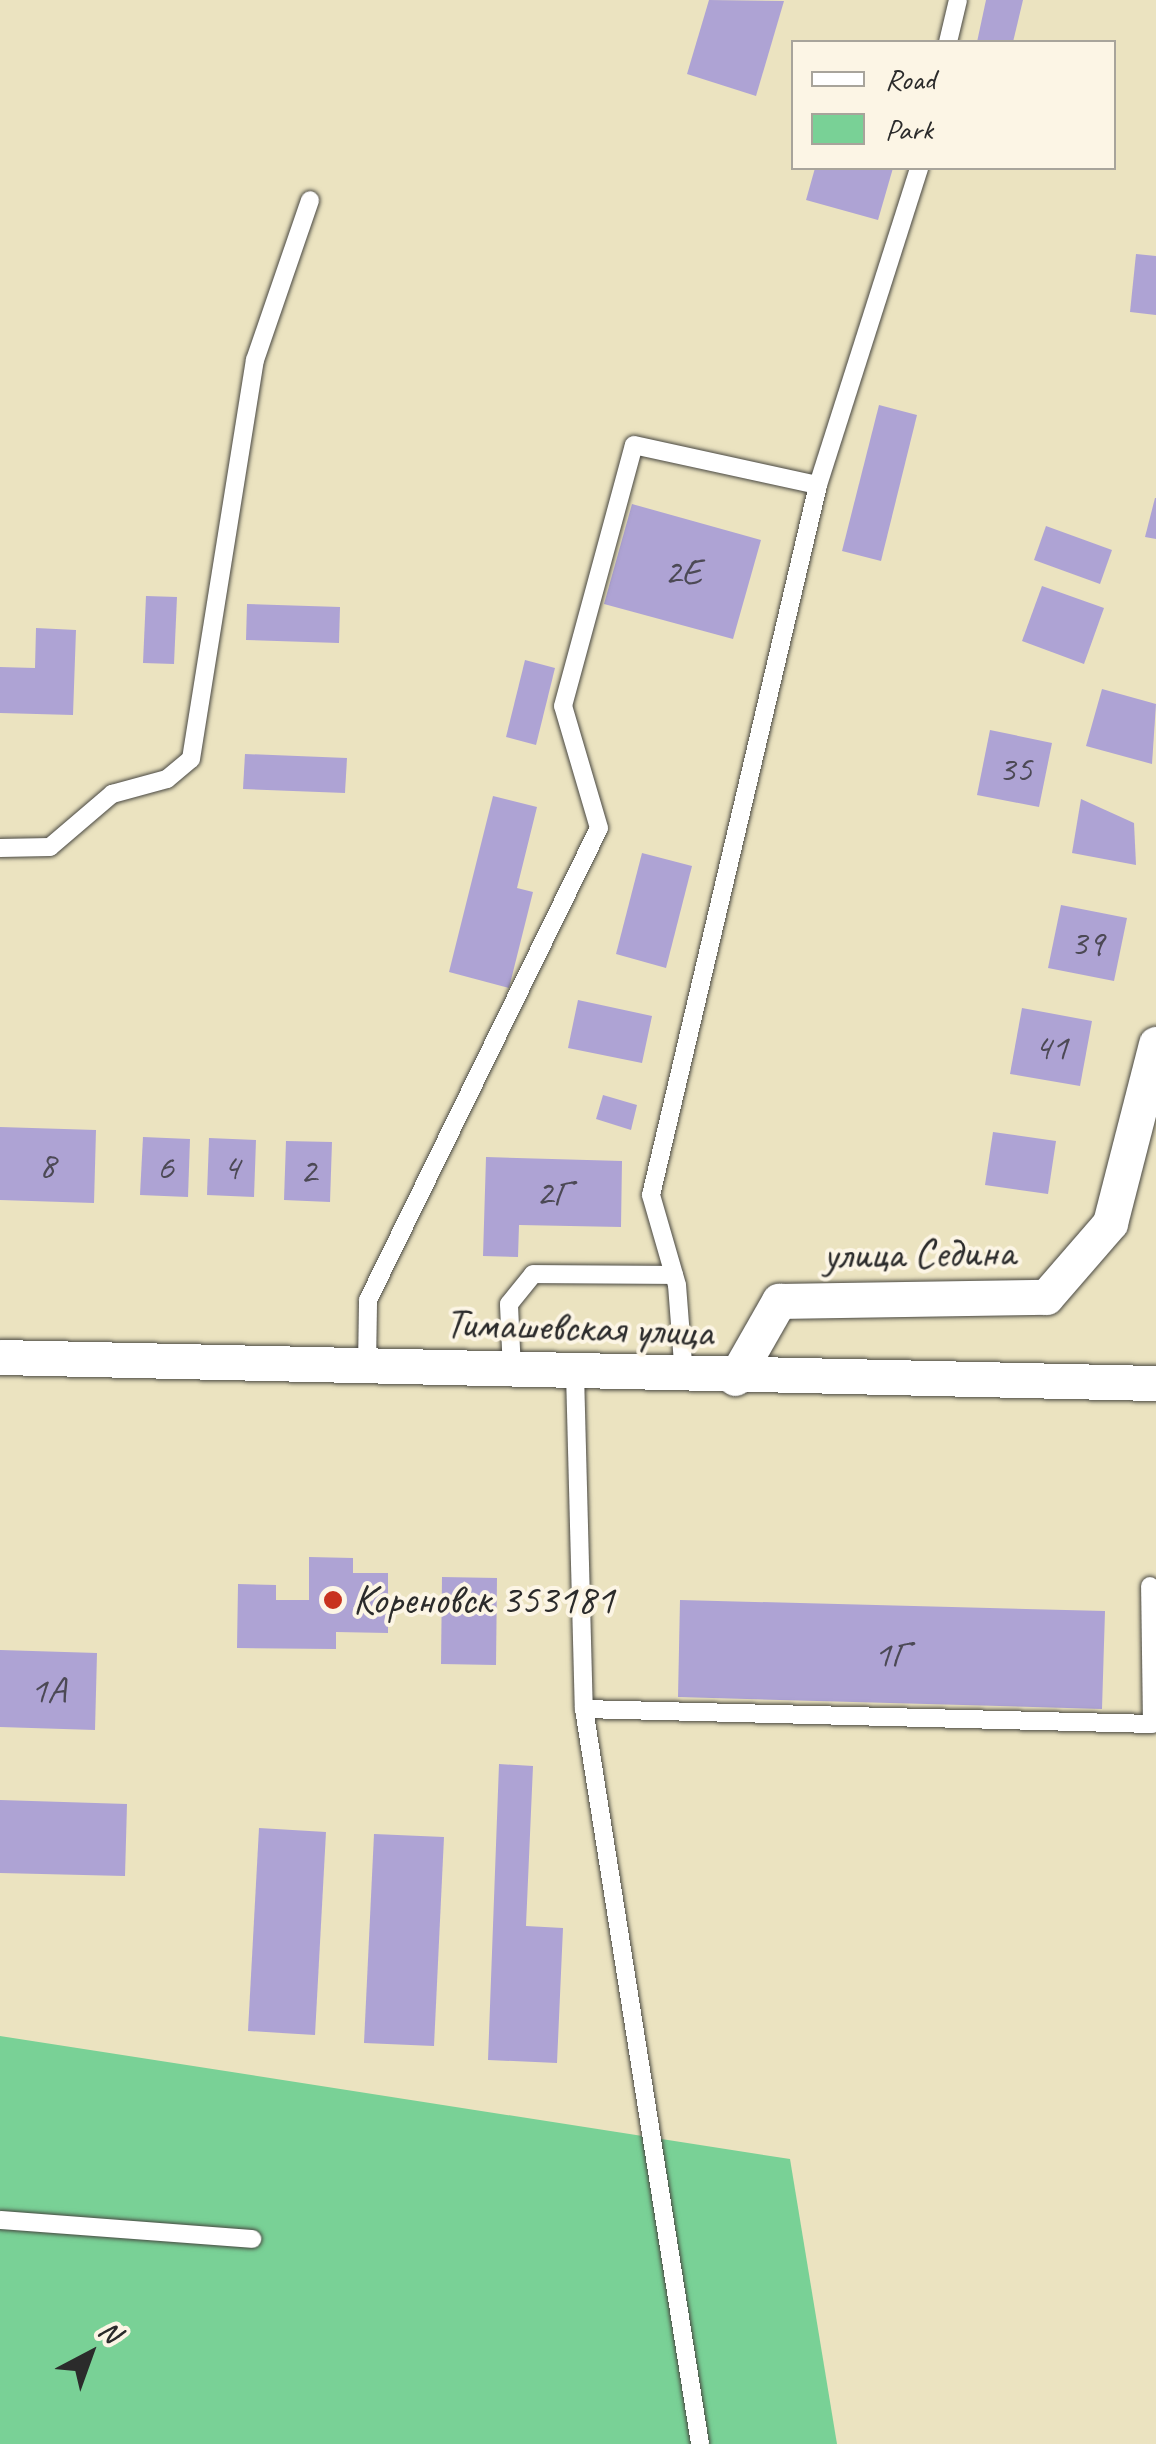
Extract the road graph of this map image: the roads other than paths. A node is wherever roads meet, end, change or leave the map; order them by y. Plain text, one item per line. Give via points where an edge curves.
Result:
1 (958, 0) edge
2 (948, 40) edge
3 (918, 170) edge
4 (310, 200) dead end
5 (818, 485) junction
6 (0, 848) edge
7 (1156, 1044) edge
8 (674, 1274) junction
9 (0, 1357) edge
10 (367, 1367) junction
11 (512, 1371) junction
12 (576, 1373) junction
13 (684, 1376) junction
14 (735, 1378) junction
15 (1156, 1383) edge
16 (1150, 1586) dead end
17 (584, 1708) junction
18 (0, 2220) edge
19 (252, 2239) dead end
20 (700, 2444) edge

1 - 2 lane
3 - 5 lane
4 - 6 lane via 255,360 191,759 167,780 112,794 50,847
5 - 8 lane via 651,1195
5 - 10 lane via 634,445 563,706 599,828 368,1300
7 - 14 street, улица Седина via 1110,1222 1046,1297 780,1300
8 - 11 lane via 534,1274 509,1304
8 - 13 lane
9 - 10 street, Тимашевская улица
10 - 11 street, Тимашевская улица
11 - 12 street, Тимашевская улица
12 - 13 street, Тимашевская улица
12 - 17 lane
13 - 14 street, Тимашевская улица
14 - 15 street, Тимашевская улица
16 - 17 lane via 1152,1724
17 - 20 lane
18 - 19 lane

